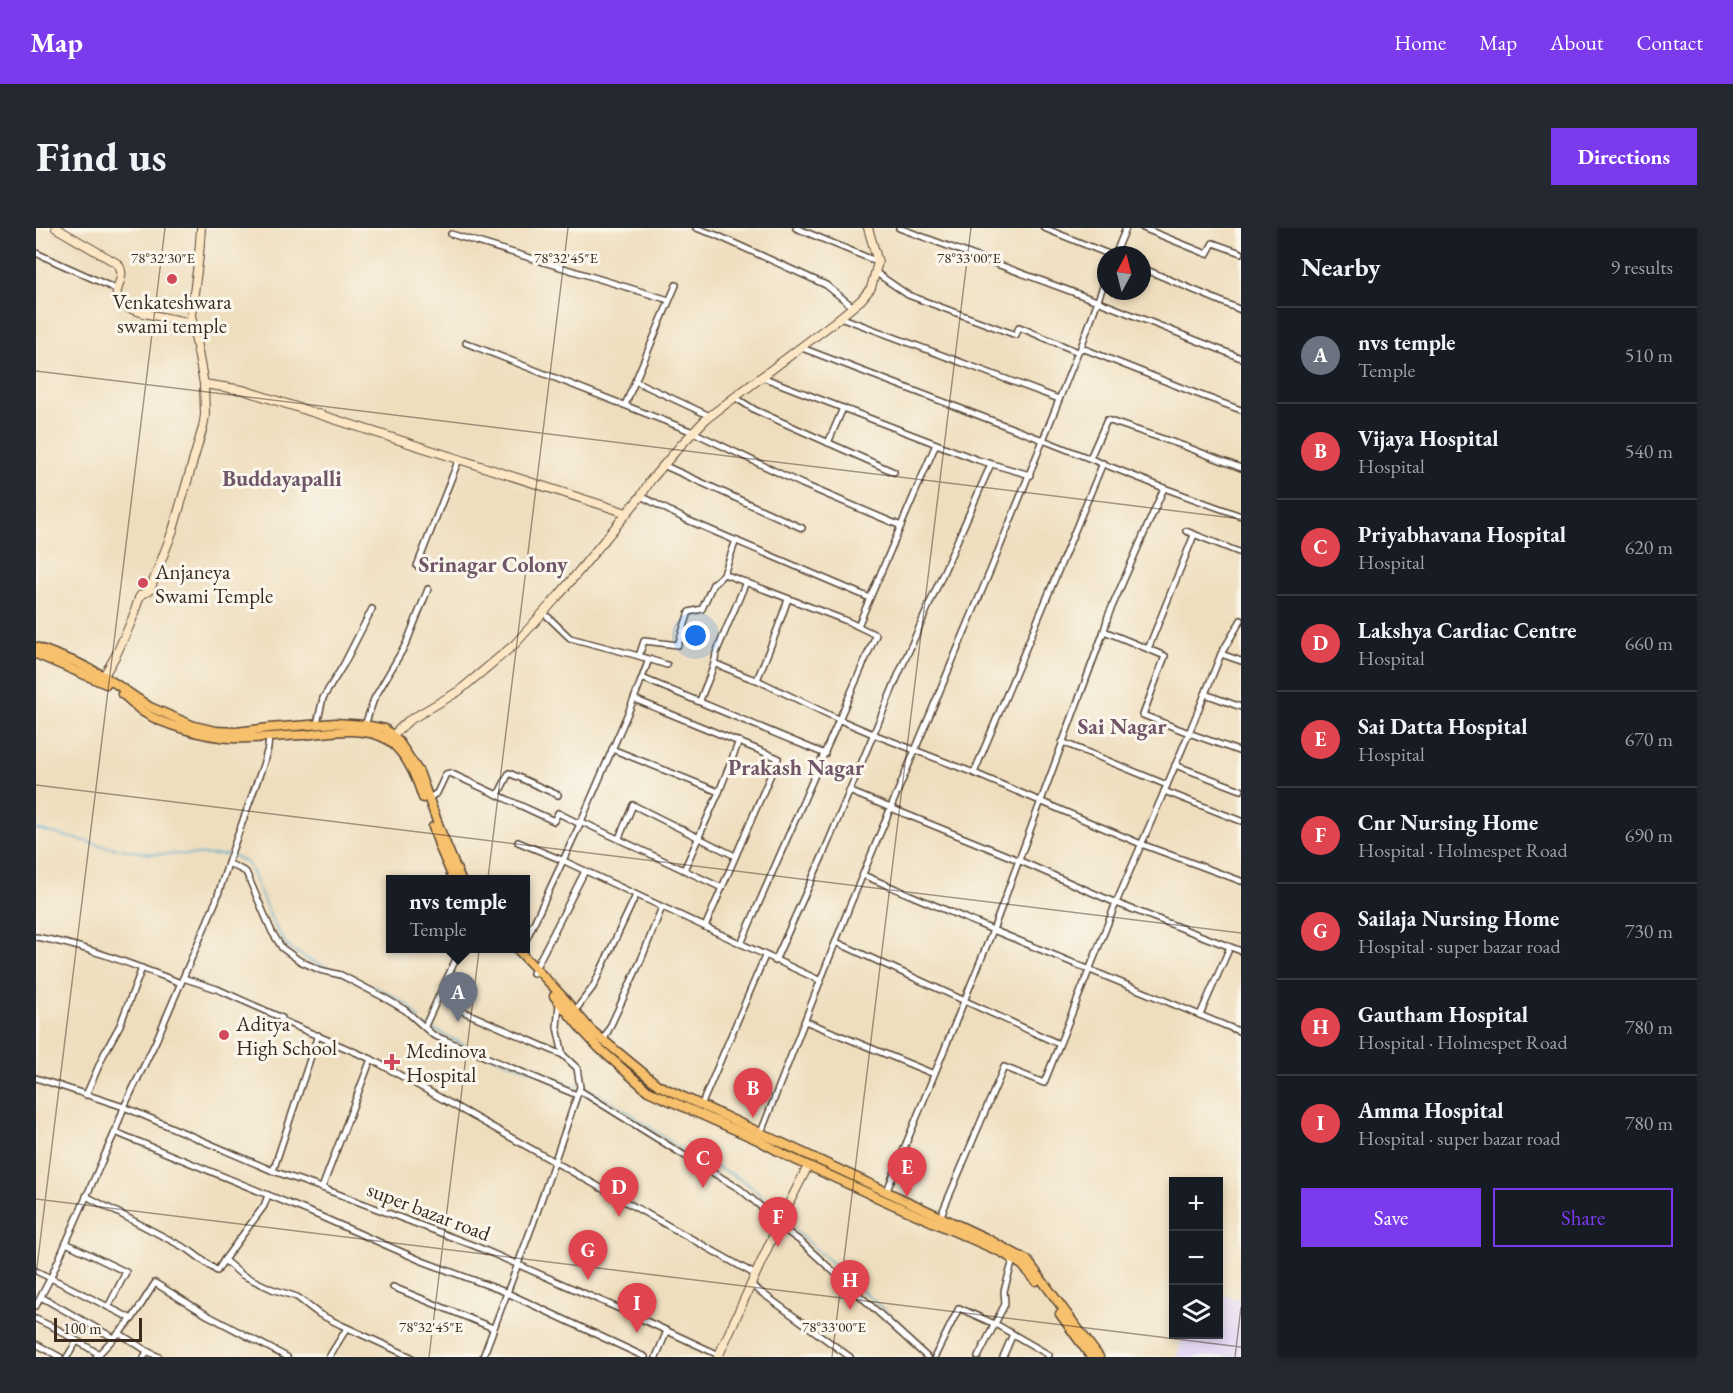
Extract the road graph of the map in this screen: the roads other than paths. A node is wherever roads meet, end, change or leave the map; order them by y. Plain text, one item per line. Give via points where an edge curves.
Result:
1 (56, 228) edge
2 (201, 228) edge
3 (696, 228) edge
4 (796, 228) edge
5 (868, 228) edge
6 (899, 228) edge
7 (1044, 228) edge
8 (1126, 228) edge
9 (1143, 228) edge
10 (451, 234) dead end
11 (1117, 246) edge
12 (1097, 249) edge
13 (36, 253) edge
14 (1241, 253) edge
15 (878, 262) junction
16 (875, 272) junction
17 (1151, 272) edge
18 (676, 285) dead end
19 (118, 290) junction
20 (669, 300) junction
21 (1097, 301) junction
22 (852, 306) junction
23 (1241, 310) edge
24 (840, 317) junction
25 (191, 322) junction
26 (466, 343) dead end
27 (802, 348) junction
28 (1080, 350) junction
29 (1241, 358) edge
30 (762, 377) junction
31 (635, 381) junction
32 (204, 384) junction
33 (736, 398) junction
34 (1059, 399) junction
35 (625, 405) junction
36 (843, 408) junction
37 (1241, 410) edge
38 (710, 416) junction
39 (693, 432) junction
40 (1043, 440) junction
41 (828, 443) junction
42 (936, 444) junction
43 (1090, 458) junction
44 (459, 459) junction
45 (1103, 463) junction
46 (991, 464) junction
47 (663, 465) junction
48 (1241, 468) edge
49 (894, 472) dead end
50 (1029, 475) junction
51 (1164, 488) junction
52 (641, 496) junction
53 (627, 513) junction
54 (1241, 516) edge
55 (901, 526) junction
56 (801, 528) dead end
57 (1186, 531) dead end
58 (1194, 535) junction
59 (736, 540) junction
60 (1241, 553) edge
61 (417, 566) dead end
62 (724, 574) junction
63 (746, 582) junction
64 (428, 589) dead end
65 (870, 598) junction
66 (788, 599) junction
67 (372, 609) dead end
68 (544, 613) junction
69 (1241, 620) edge
70 (858, 626) junction
71 (1104, 631) junction
72 (1148, 649) junction
73 (39, 652) edge
74 (1221, 654) junction
75 (639, 656) junction
76 (649, 659) junction
77 (1241, 661) edge
78 (667, 664) dead end
79 (716, 664) junction
80 (103, 678) junction
81 (642, 678) junction
82 (757, 680) junction
83 (1205, 694) junction
84 (634, 699) junction
85 (700, 701) junction
86 (1241, 707) edge
87 (840, 720) junction
88 (317, 724) junction
89 (365, 724) junction
90 (330, 728) junction
91 (269, 732) junction
92 (1188, 733) junction
93 (873, 734) junction
94 (391, 738) junction
95 (739, 741) junction
96 (1062, 742) junction
97 (612, 748) junction
98 (916, 751) junction
99 (1241, 752) edge
100 (825, 754) junction
101 (1175, 765) junction
102 (974, 773) junction
103 (1165, 788) junction
104 (1241, 790) edge
105 (849, 791) junction
106 (719, 792) junction
107 (498, 795) junction
108 (558, 795) dead end
109 (429, 798) junction
110 (1040, 802) junction
111 (891, 808) junction
112 (1241, 821) edge
113 (580, 822) junction
114 (618, 838) junction
115 (698, 838) junction
116 (518, 842) dead end
117 (1141, 844) junction
118 (735, 856) junction
119 (230, 858) junction
120 (562, 860) junction
121 (1018, 860) junction
122 (585, 870) junction
123 (684, 870) junction
124 (452, 875) edge
125 (459, 875) edge
126 (863, 875) junction
127 (1241, 881) edge
128 (722, 888) junction
129 (636, 895) junction
130 (1116, 903) junction
131 (662, 907) junction
132 (705, 927) junction
133 (530, 929) edge
134 (993, 930) junction
135 (36, 937) edge
136 (836, 942) junction
137 (741, 944) junction
138 (1230, 946) junction
139 (1241, 951) edge
140 (459, 953) edge
141 (520, 953) edge
142 (765, 956) junction
143 (775, 961) junction
144 (142, 968) junction
145 (1089, 970) junction
146 (534, 971) junction
147 (182, 980) junction
148 (821, 981) junction
149 (964, 1000) junction
150 (559, 1002) junction
151 (460, 1010) dead end
152 (573, 1014) junction
153 (1200, 1015) junction
154 (805, 1021) junction
155 (424, 1026) junction
156 (1241, 1032) edge
157 (318, 1035) junction
158 (1059, 1044) junction
159 (602, 1045) junction
160 (563, 1055) junction
161 (371, 1059) junction
162 (934, 1074) junction
163 (36, 1078) edge
164 (578, 1092) junction
165 (86, 1095) junction
166 (124, 1107) junction
167 (699, 1110) junction
168 (115, 1132) junction
169 (759, 1137) junction
170 (554, 1162) junction
171 (808, 1166) junction
172 (273, 1171) junction
173 (322, 1188) junction
174 (886, 1191) junction
175 (268, 1195) junction
176 (86, 1196) junction
177 (883, 1200) junction
178 (939, 1220) junction
179 (778, 1225) junction
180 (66, 1243) junction
181 (224, 1260) junction
182 (1013, 1260) junction
183 (517, 1264) junction
184 (36, 1271) edge
185 (756, 1275) junction
186 (51, 1277) junction
187 (750, 1285) junction
188 (393, 1287) dead end
189 (507, 1293) junction
190 (41, 1298) junction
191 (36, 1306) edge
192 (108, 1307) junction
193 (36, 1319) edge
194 (132, 1319) junction
195 (994, 1324) junction
196 (346, 1328) junction
197 (493, 1329) junction
198 (667, 1331) junction
199 (1013, 1334) junction
200 (117, 1336) junction
201 (77, 1341) junction
202 (36, 1344) edge
203 (145, 1354) edge
204 (98, 1355) edge
205 (718, 1356) edge
206 (935, 1356) edge
207 (1088, 1356) edge
208 (60, 1357) edge
209 (67, 1357) edge
210 (159, 1357) edge
211 (287, 1357) edge
212 (329, 1357) edge
213 (411, 1357) edge
214 (483, 1357) edge
215 (645, 1357) edge
216 (656, 1357) edge
217 (850, 1357) edge
218 (927, 1357) edge
219 (978, 1357) edge
220 (1003, 1357) edge
221 (1048, 1357) edge
222 (1099, 1357) edge

1 - 19 main road via 118,264 122,275
2 - 25 main road
3 - 22 street via 817,281
4 - 15 street
5 - 15 main road
6 - 21 street
7 - 12 street
8 - 11 street
9 - 14 street via 1207,254 1213,243
10 - 20 street
13 - 19 street
15 - 16 main road
16 - 22 main road via 871,288
16 - 28 street via 908,295 1016,335 1019,327
17 - 23 street
18 - 20 street
19 - 25 main road via 117,299 124,306
20 - 31 street
21 - 28 street
21 - 29 street
22 - 24 main road
24 - 27 main road
24 - 34 street
25 - 32 main road
26 - 35 street
27 - 30 main road
27 - 40 street
28 - 34 street
28 - 37 street
30 - 33 main road
30 - 36 street
31 - 35 street
31 - 38 street
32 - 44 main road via 243,390
32 - 80 main road via 203,427 173,530 150,590 139,598
33 - 38 main road
33 - 41 street
34 - 40 street
35 - 39 street
36 - 41 street
36 - 42 street
38 - 39 main road
39 - 47 main road
39 - 55 street
40 - 43 street
40 - 50 street
41 - 49 street
42 - 46 street
42 - 55 street
43 - 45 street
43 - 48 street via 1107,420
44 - 53 main road
44 - 61 street
45 - 51 street
45 - 102 street
46 - 50 street
46 - 93 street
47 - 52 main road
47 - 56 street
50 - 98 street
51 - 54 street
51 - 71 street
52 - 53 main road
52 - 59 street
53 - 68 main road
55 - 65 street
57 - 58 street
58 - 60 street
58 - 72 street
59 - 62 street
59 - 65 street
62 - 63 street
62 - 75 street via 713,584 702,609 689,612 678,645 644,641
63 - 66 street
63 - 79 street via 716,653
64 - 89 street via 406,644 374,699
65 - 70 street
66 - 70 street
66 - 82 street
67 - 88 street via 323,698
68 - 75 street via 570,638
68 - 94 main road via 482,673 408,721
69 - 74 street
70 - 87 street via 876,635
71 - 72 street
71 - 96 street
72 - 92 street via 1165,656 1143,715
73 - 80 main road
74 - 77 street
74 - 83 street
75 - 76 street
76 - 78 street
76 - 81 street
79 - 82 street
79 - 85 street
80 - 91 main road via 144,712 183,725 230,738
81 - 84 street
81 - 85 street
82 - 87 street
83 - 86 street
83 - 92 street
84 - 95 street
84 - 97 street
85 - 100 street
87 - 93 street
87 - 100 street
88 - 90 main road
88 - 91 main road
89 - 90 main road
89 - 94 main road via 386,729
90 - 91 main road
90 - 94 main road
91 - 119 street via 263,765
92 - 99 street
92 - 101 street
93 - 98 street
93 - 105 street
94 - 109 main road via 406,751
94 - 124 main road via 414,775
95 - 106 street
95 - 118 street via 777,758
96 - 103 street
96 - 110 street
97 - 106 street
97 - 113 street
98 - 102 street
98 - 111 street
100 - 137 street
101 - 103 street
101 - 104 street
102 - 110 street
103 - 112 street
103 - 117 street
105 - 111 street
105 - 143 street
106 - 115 street
107 - 108 street via 509,773
107 - 109 street via 447,773 437,793
107 - 113 street via 554,821 558,813
109 - 125 main road
110 - 117 street
110 - 121 street
111 - 121 street
111 - 126 street
113 - 114 street
113 - 120 street
114 - 115 street via 633,806
114 - 123 street
115 - 118 street
115 - 123 street
116 - 120 street
117 - 127 street
117 - 130 street
118 - 128 street
119 - 147 street
119 - 155 street via 246,872 282,948 300,962 341,975 383,997
120 - 122 street
120 - 133 street
121 - 130 street
121 - 134 street
122 - 129 street
122 - 146 street
123 - 128 street
126 - 134 street
126 - 136 street
128 - 132 street
129 - 131 street
129 - 152 street via 593,987
130 - 138 street
130 - 145 street
131 - 132 street
131 - 159 street
132 - 137 street
134 - 145 street
134 - 149 street
135 - 144 street via 64,942
136 - 148 street
136 - 149 street
137 - 142 street
138 - 139 street
138 - 153 street
140 - 155 street
141 - 146 main road
142 - 143 street
142 - 167 street
143 - 148 street
144 - 147 street
144 - 165 street
145 - 153 street
145 - 158 street
146 - 150 main road
146 - 152 main road
147 - 157 street via 217,989
147 - 166 street
148 - 154 street
149 - 158 street
149 - 162 street
150 - 152 main road
150 - 160 street via 557,1028
151 - 160 street
152 - 159 main road via 582,1030
153 - 156 street
154 - 162 street
154 - 169 street
155 - 164 street via 433,1035
157 - 161 street
157 - 172 street
158 - 178 street via 1044,1083 1004,1067
159 - 167 main road via 648,1091
160 - 164 street via 577,1068
161 - 170 street
161 - 173 street
162 - 174 street
163 - 165 street, super bazar road
164 - 170 street
164 - 179 street via 740,1189
165 - 166 street, super bazar road
166 - 168 street
166 - 172 street, super bazar road
167 - 169 main road
168 - 175 street
168 - 176 street
169 - 171 main road
169 - 174 main road
170 - 183 street
170 - 185 street
171 - 177 main road
171 - 179 main road
172 - 173 street, super bazar road
173 - 183 street, super bazar road
174 - 177 street
174 - 178 main road
175 - 181 street
175 - 189 street
176 - 180 street
176 - 181 street via 189,1250 218,1271
177 - 178 main road
178 - 182 main road
178 - 222 main road via 986,1238 1027,1260
179 - 185 main road
179 - 218 street
180 - 186 street
180 - 192 street via 126,1272
181 - 196 street via 242,1275 297,1297
182 - 195 street via 1004,1291 1005,1304
182 - 207 main road via 1040,1285
183 - 189 street
183 - 198 street, super bazar road
184 - 186 street
185 - 187 main road
186 - 190 street
186 - 192 street
187 - 205 main road
187 - 217 street
188 - 197 street
189 - 197 street
189 - 215 street
190 - 191 street
190 - 200 street
192 - 194 street
193 - 201 street
194 - 200 street
194 - 211 street via 156,1283
195 - 199 street
195 - 206 street via 959,1308
195 - 219 street
196 - 212 street
196 - 213 street
197 - 214 street
198 - 205 street, super bazar road
198 - 216 street
199 - 220 street
199 - 221 street
200 - 203 street
200 - 204 street
201 - 204 street
201 - 209 street
202 - 208 street
203 - 210 street

